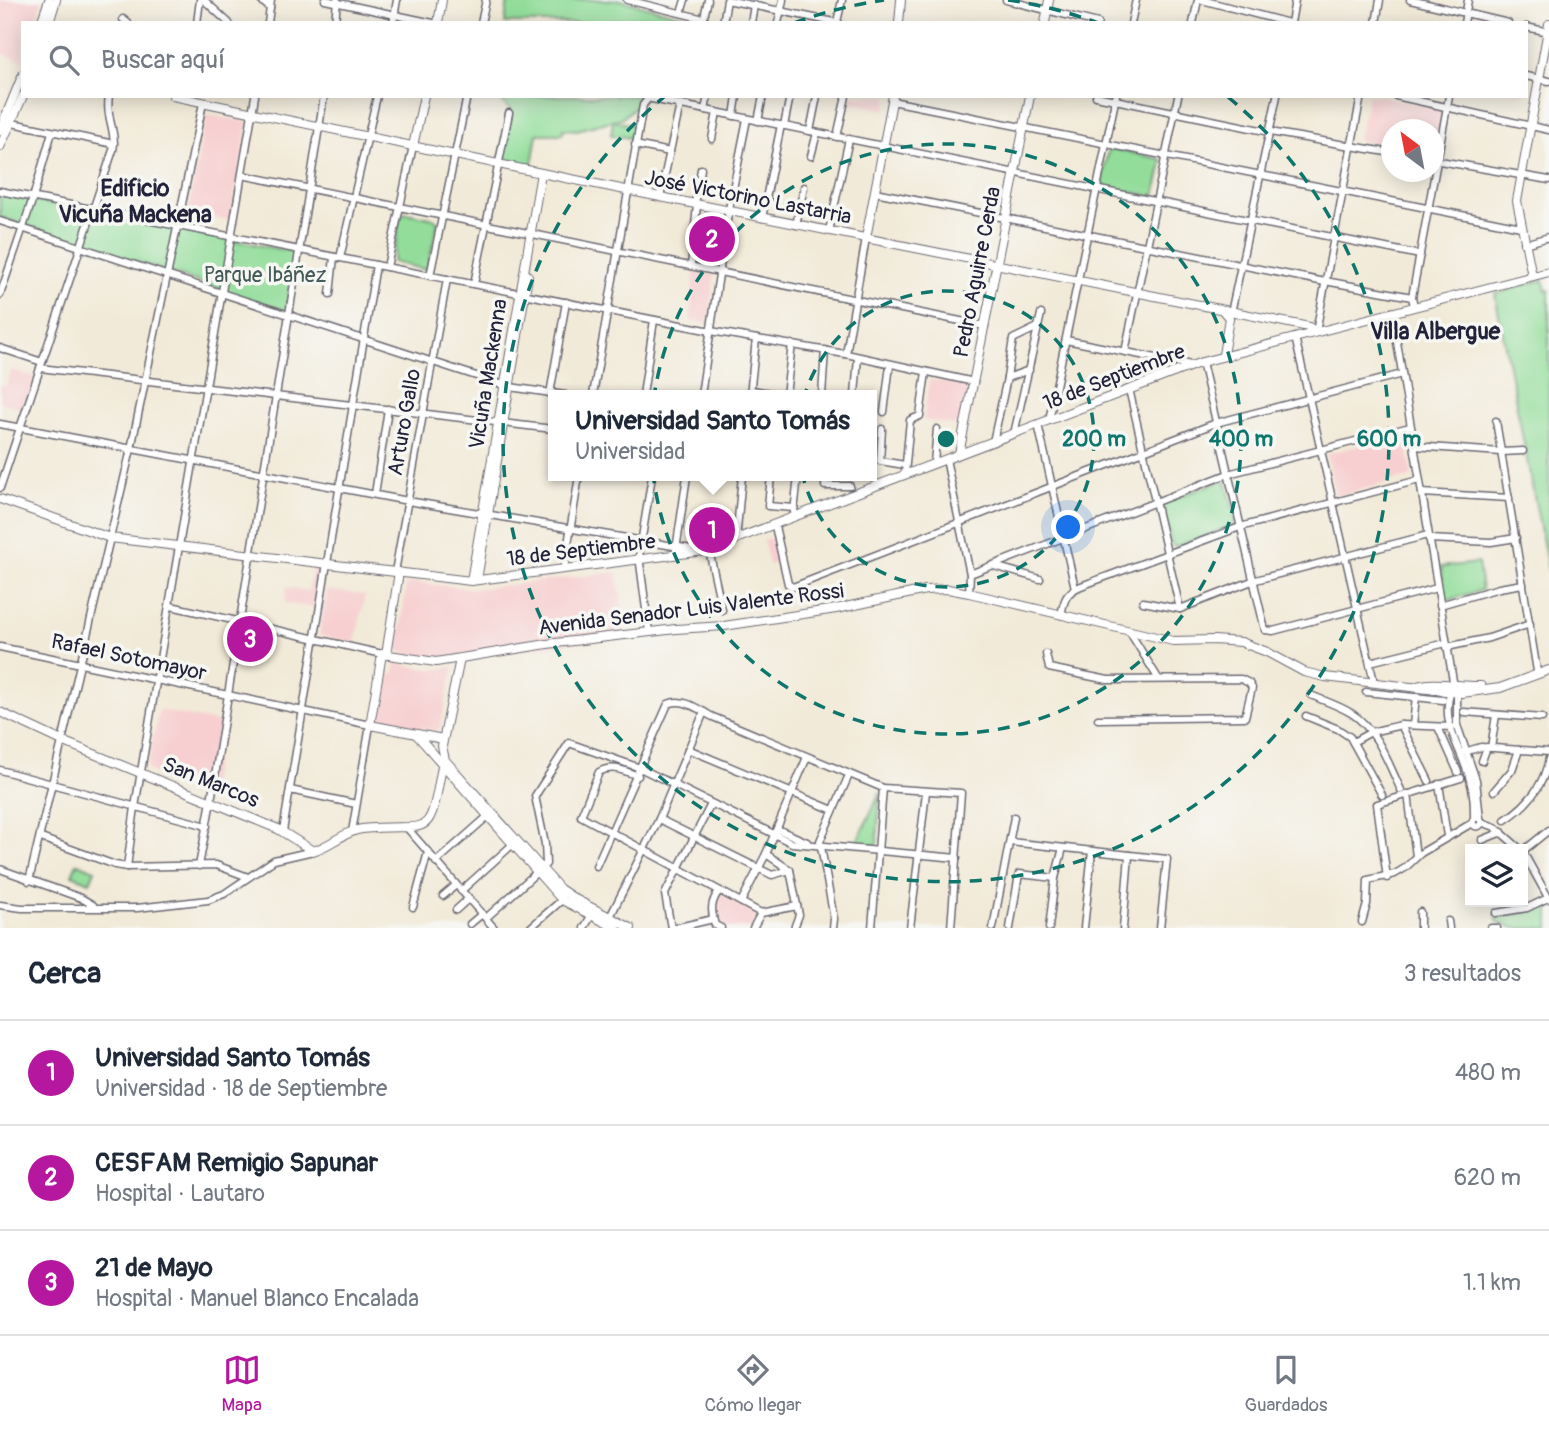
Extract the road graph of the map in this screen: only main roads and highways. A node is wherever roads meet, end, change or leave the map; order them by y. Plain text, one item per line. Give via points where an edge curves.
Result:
1 (49, 0) edge
2 (56, 0) edge
3 (442, 0) edge
4 (901, 0) edge
5 (1049, 0) edge
6 (42, 21) edge
7 (50, 21) edge
8 (437, 21) edge
9 (899, 21) edge
10 (1045, 21) edge
11 (1548, 29) edge
12 (21, 79) edge
13 (22, 98) edge
14 (182, 98) edge
15 (424, 98) edge
16 (894, 98) edge
17 (1030, 98) edge
18 (0, 130) edge
19 (416, 135) junction
20 (413, 146) junction
21 (0, 147) edge
22 (426, 149) junction
23 (543, 174) junction
24 (866, 238) junction
25 (997, 265) junction
26 (1549, 272) edge
27 (1532, 276) junction
28 (1227, 312) junction
29 (1316, 332) junction
30 (1223, 355) junction
31 (965, 430) junction
32 (975, 449) junction
33 (959, 454) junction
34 (877, 480) edge
35 (875, 481) edge
36 (0, 499) edge
37 (397, 572) junction
38 (474, 581) junction
39 (384, 654) junction
40 (460, 659) junction
41 (1549, 668) edge
42 (1454, 691) junction
43 (0, 712) edge
44 (370, 725) joint
45 (416, 734) junction
46 (443, 739) junction
47 (446, 766) junction
48 (539, 871) junction
49 (564, 897) junction
50 (616, 928) edge
51 (631, 928) edge

1 - 6 main road
2 - 7 main road
3 - 8 main road
4 - 9 main road
5 - 10 main road
11 - 27 main road via 1517,201
12 - 18 main road
13 - 21 main road
14 - 20 main road, José Victorino Lastarria
15 - 19 main road
16 - 24 main road
17 - 25 main road, Pedro Aguirre Cerda
19 - 20 main road
19 - 22 main road
20 - 22 main road, José Victorino Lastarria
22 - 23 main road, José Victorino Lastarria
23 - 24 main road, José Victorino Lastarria
23 - 38 main road, Vicuña Mackenna
24 - 25 main road, José Victorino Lastarria
25 - 28 main road, José Victorino Lastarria
25 - 31 main road, Pedro Aguirre Cerda
26 - 27 main road, 18 de Septiembre
27 - 29 main road, 18 de Septiembre via 1413,302
28 - 29 main road, José Victorino Lastarria
28 - 30 main road
29 - 30 main road, 18 de Septiembre
30 - 32 main road, 18 de Septiembre
31 - 32 main road
31 - 33 main road, Pedro Aguirre Cerda
32 - 33 main road, 18 de Septiembre
33 - 34 main road, 18 de Septiembre
35 - 38 main road, 18 de Septiembre via 707,551
36 - 37 main road, 18 de Septiembre via 110,538
37 - 38 main road, 18 de Septiembre
37 - 39 main road, Arturo Gallo
39 - 40 main road, Avenida Senador Luis Valente Rossi via 426,662
39 - 44 main road, Arturo Gallo
40 - 42 main road, Avenida Senador Luis Valente Rossi via 547,644 724,626 948,589 1173,640 1241,642 1311,674 1415,687 1425,683
40 - 46 main road
41 - 42 main road, Avenida Senador Luis Valente Rossi
41 - 42 main road, Avenida Senador Luis Valente Rossi via 1500,688
43 - 47 main road, San Marcos via 283,831 313,851 362,829 408,829 427,823
44 - 45 main road, Rafael Sotomayor
45 - 46 main road, Rafael Sotomayor
45 - 47 main road
46 - 47 main road
47 - 48 main road
47 - 48 main road
48 - 49 main road
49 - 50 main road
49 - 51 main road

